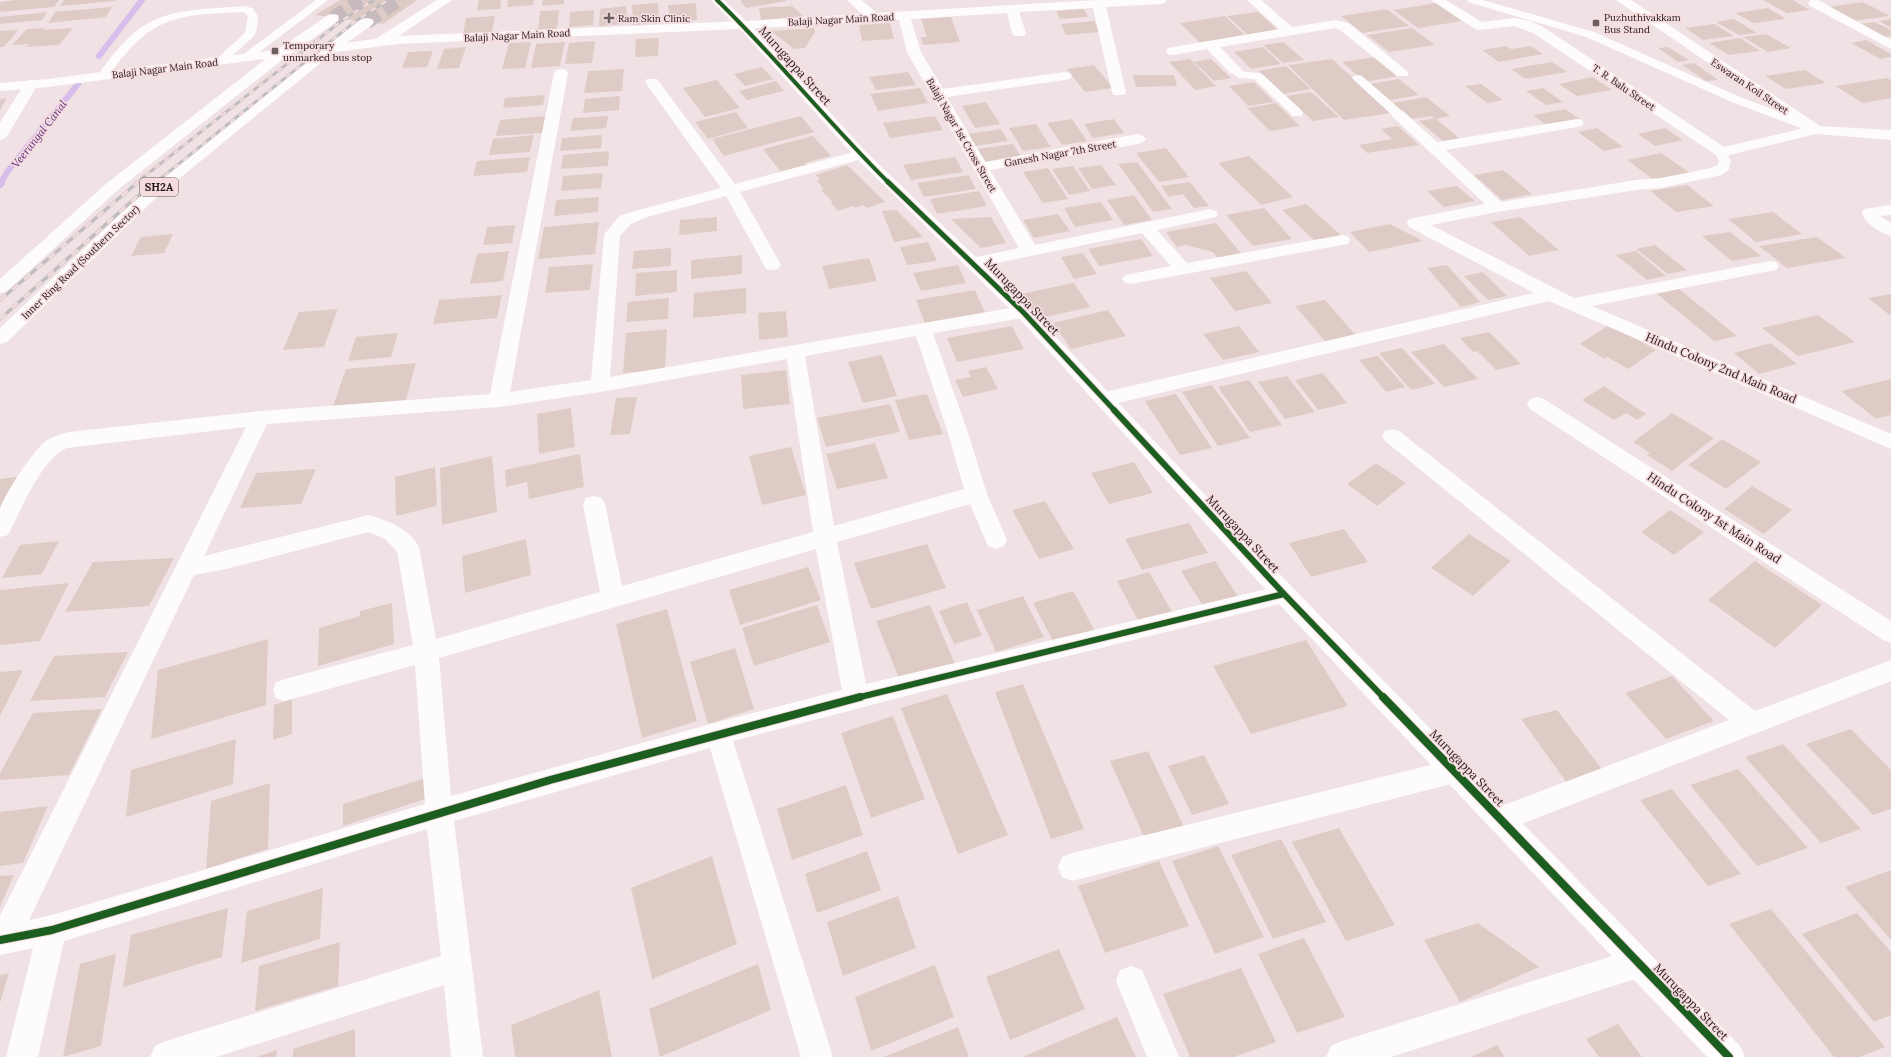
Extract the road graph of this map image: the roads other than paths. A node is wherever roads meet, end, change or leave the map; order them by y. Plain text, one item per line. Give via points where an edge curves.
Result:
1 (323, 0) tunnel mouth
2 (446, 0) edge
3 (717, 0) edge
4 (853, 0) edge
5 (1161, 0) edge
6 (1253, 0) edge
7 (1437, 0) edge
8 (1472, 0) edge
9 (1622, 0) edge
10 (1140, 1) edge
11 (1814, 3) dead end
12 (1098, 5) junction
13 (1012, 10) junction
14 (904, 16) junction
15 (333, 18) tunnel mouth
16 (874, 18) junction
17 (367, 22) tunnel mouth
18 (743, 25) junction
19 (1290, 32) junction
20 (1019, 33) dead end
21 (382, 42) junction
22 (1210, 45) junction
23 (1891, 45) edge
24 (329, 49) junction
25 (1173, 51) dead end
26 (282, 54) junction
27 (245, 58) junction
28 (220, 62) junction
29 (1236, 70) joint
30 (560, 73) dead end
31 (1402, 73) dead end
32 (102, 75) junction
33 (1066, 76) dead end
34 (1358, 78) dead end
35 (652, 82) dead end
36 (31, 84) junction
37 (0, 86) edge
38 (1119, 92) dead end
39 (938, 94) junction
40 (1297, 113) dead end
41 (1398, 114) joint
42 (1577, 123) dead end
43 (1816, 130) junction
44 (0, 135) edge
45 (1889, 137) edge
46 (1138, 139) dead end
47 (1434, 147) junction
48 (861, 156) junction
49 (1722, 160) junction
50 (981, 167) junction
51 (113, 186) junction
52 (731, 190) junction
53 (152, 193) junction
54 (1497, 207) junction
55 (1891, 210) edge
56 (1210, 214) dead end
57 (1146, 228) junction
58 (1891, 231) edge
59 (1342, 240) dead end
60 (1029, 250) junction
61 (973, 263) junction
62 (772, 264) dead end
63 (1770, 266) dead end
64 (1184, 270) junction
65 (1131, 279) dead end
66 (0, 288) edge
67 (1551, 295) junction
68 (1572, 304) junction
69 (1023, 312) junction
70 (922, 330) junction
71 (0, 338) edge
72 (794, 352) junction
73 (600, 386) junction
74 (1105, 399) junction
75 (499, 400) junction
76 (1537, 404) dead end
77 (260, 418) junction
78 (1392, 436) dead end
79 (1891, 442) edge
80 (976, 494) junction
81 (594, 504) dead end
82 (0, 529) edge
83 (825, 537) junction
84 (996, 540) dead end
85 (186, 568) junction
86 (1284, 594) junction
87 (613, 598) junction
88 (1891, 633) edge
89 (426, 652) junction
90 (1891, 670) edge
91 (285, 690) dead end
92 (856, 698) junction
93 (1751, 723) junction
94 (718, 733) junction
95 (1455, 771) junction
96 (439, 812) junction
97 (1501, 819) junction
98 (1072, 867) dead end
99 (52, 930) junction
100 (2, 939) edge
101 (1638, 963) junction
102 (457, 966) junction
103 (1131, 981) dead end
104 (22, 1057) edge
105 (166, 1057) edge
106 (467, 1057) edge
107 (816, 1057) edge
108 (1163, 1057) edge
109 (1342, 1057) edge
110 (1729, 1057) edge

1 - 27 lane
2 - 21 street
3 - 18 street, Murugappa Street
4 - 16 street
5 - 10 street, Balaji Nagar Main Road
6 - 19 street
7 - 49 street, T. R. Balu Street via 1480,26 1514,22 1538,30
8 - 43 lane via 1573,28 1781,119
9 - 43 street, Eswaran Koil Street
10 - 12 street, Balaji Nagar Main Road
11 - 23 street
12 - 13 street, Balaji Nagar Main Road
12 - 38 street
13 - 14 street, Balaji Nagar Main Road
13 - 20 street
14 - 16 street, Balaji Nagar Main Road
14 - 39 street, Balaji Nagar 1st Cross Street via 914,52
15 - 26 street, SH2A
16 - 18 street, Balaji Nagar Main Road
17 - 24 street, Inner Ring Road (Southern Sector) / SH2A
18 - 21 street, Balaji Nagar Main Road
18 - 48 street, Murugappa Street
19 - 22 street
19 - 31 street via 1342,25
21 - 24 street, Balaji Nagar Main Road
22 - 25 street
22 - 29 street
24 - 53 street, Inner Ring Road (Southern Sector) / SH2A
26 - 27 street, Balaji Nagar Main Road
26 - 51 street, SH2A
27 - 28 street, Balaji Nagar Main Road
28 - 32 street, Balaji Nagar Main Road
28 - 32 lane via 250,34 253,16 248,10 180,14 159,21 139,34
29 - 40 lane via 1241,76 1257,75
30 - 75 street
32 - 36 street, Balaji Nagar Main Road
33 - 39 street
34 - 41 lane
35 - 52 street
36 - 37 street, Balaji Nagar Main Road
36 - 44 street
39 - 50 street, Balaji Nagar 1st Cross Street
41 - 47 street
42 - 47 street
43 - 45 street, Eswaran Koil Street
43 - 49 street
46 - 50 street, Ganesh Nagar 7th Street
47 - 54 street
48 - 52 street
48 - 61 street, Murugappa Street
49 - 54 street via 1716,172 1661,183
50 - 60 street, Balaji Nagar 1st Cross Street
51 - 53 street
51 - 66 street, SH2A
52 - 62 street
52 - 73 street via 640,214 625,220 612,235
53 - 71 street, Inner Ring Road (Southern Sector) / SH2A
54 - 67 street, Hindu Colony 2nd Main Road via 1415,223
55 - 58 street via 1870,212 1871,216
56 - 57 street
57 - 60 street
57 - 64 street
59 - 64 street
60 - 61 street
61 - 69 street, Murugappa Street
63 - 68 street
64 - 65 street
67 - 68 street, Hindu Colony 2nd Main Road
67 - 74 street
68 - 79 street, Hindu Colony 2nd Main Road
69 - 70 street
69 - 74 street, Murugappa Street
70 - 72 street
70 - 80 street
72 - 73 street
72 - 83 street
73 - 75 street
74 - 86 street, Murugappa Street
75 - 77 street
76 - 88 street, Hindu Colony 1st Main Road
77 - 82 street via 64,441 52,447 36,466
77 - 85 street
78 - 93 street
80 - 83 street
80 - 84 street
81 - 87 street
83 - 87 street
83 - 92 street
85 - 89 street via 369,523 392,533 408,547
85 - 100 street
86 - 92 street
86 - 95 street, Murugappa Street
87 - 89 street
89 - 91 street
89 - 96 street
90 - 93 street
92 - 94 street
93 - 97 street
94 - 96 street
94 - 107 street
95 - 97 street, Murugappa Street
95 - 98 street
96 - 99 street
96 - 102 street
97 - 101 street, Murugappa Street
99 - 100 street
99 - 104 street
101 - 109 street
101 - 110 street, Murugappa Street
102 - 105 street
102 - 106 street
103 - 108 street

